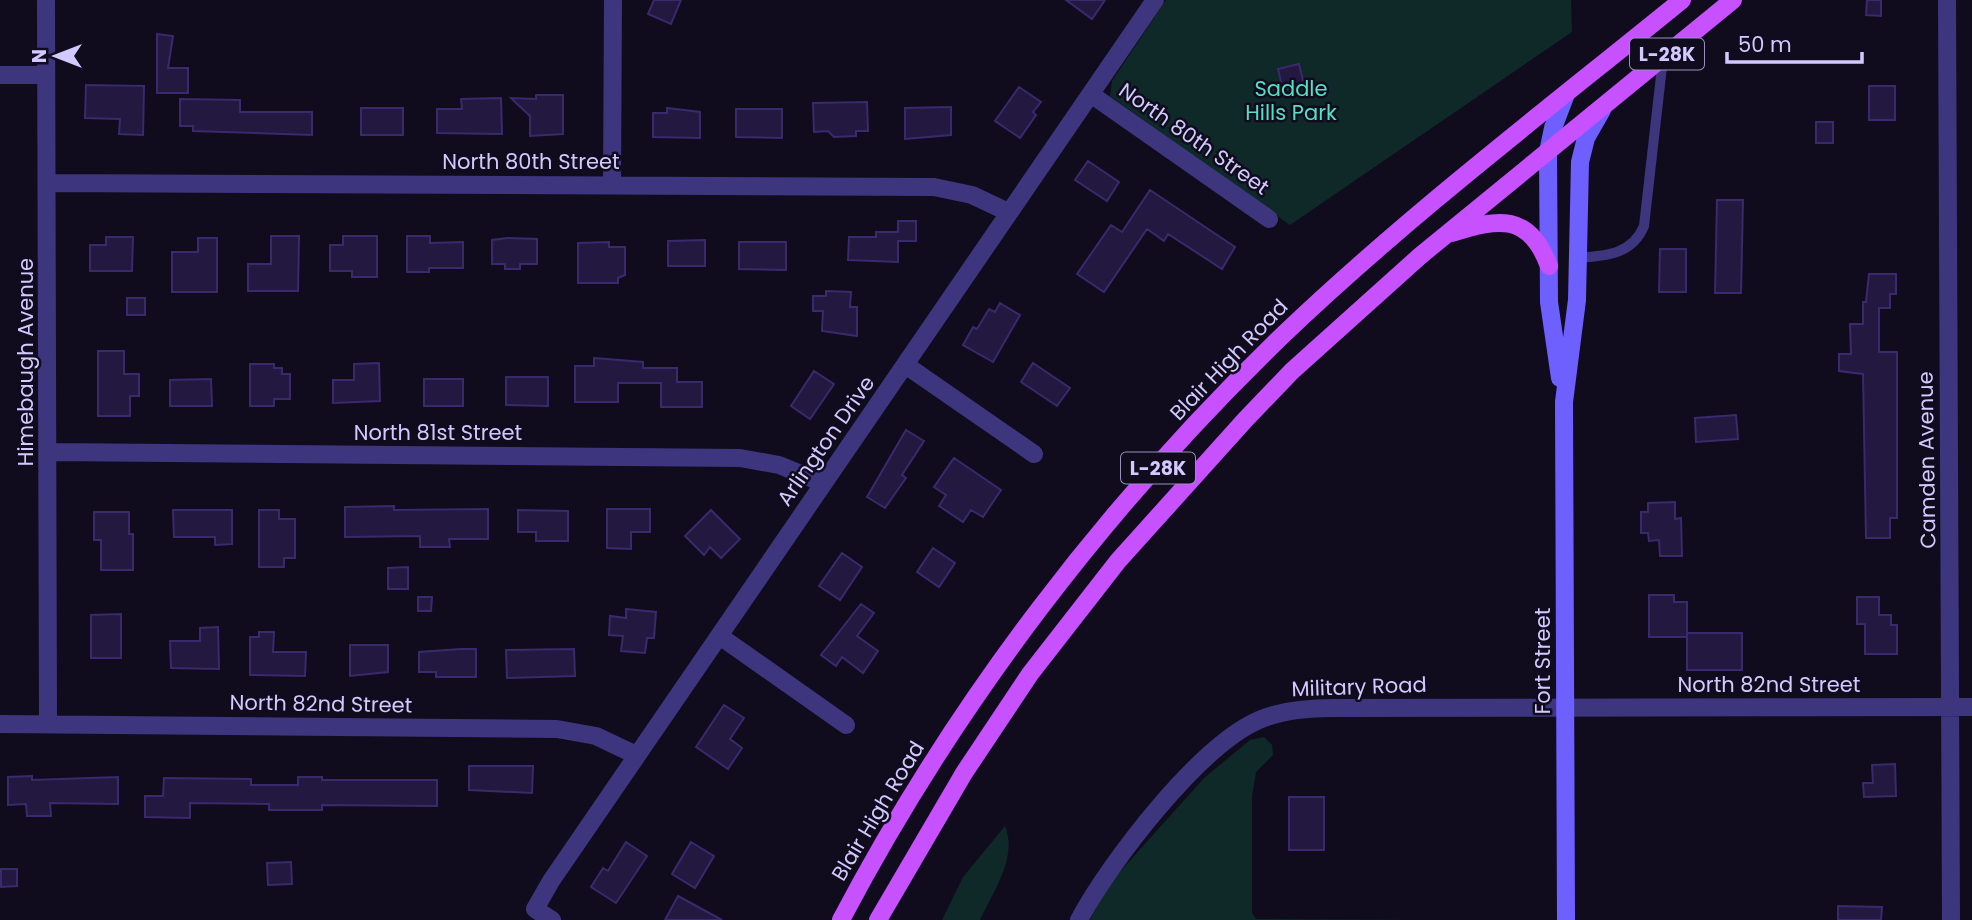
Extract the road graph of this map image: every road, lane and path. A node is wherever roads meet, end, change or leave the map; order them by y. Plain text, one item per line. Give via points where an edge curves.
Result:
1 (46, 0) edge
2 (613, 0) edge
3 (1155, 0) edge
4 (1682, 0) edge
5 (1733, 0) edge
6 (1947, 0) edge
7 (1663, 57) junction
8 (0, 75) edge
9 (46, 75) junction
10 (1566, 94) junction
11 (1092, 95) junction
12 (1602, 110) junction
13 (1548, 152) junction
14 (48, 183) junction
15 (612, 185) junction
16 (1008, 212) junction
17 (1269, 219) dead end
18 (1446, 235) junction
19 (1577, 258) junction
20 (1549, 266) junction
21 (907, 366) junction
22 (1564, 402) junction
23 (49, 452) junction
24 (1034, 454) dead end
25 (823, 483) junction
26 (721, 637) junction
27 (1566, 707) junction
28 (1972, 707) edge
29 (1951, 708) junction
30 (0, 724) edge
31 (48, 724) junction
32 (846, 725) dead end
33 (636, 755) junction
34 (552, 920) edge
35 (841, 920) edge
36 (878, 920) edge
37 (1079, 920) edge
38 (1566, 920) edge
39 (1951, 920) edge

1 - 9 street, Himebaugh Avenue
2 - 15 street
3 - 11 street, Arlington Drive
4 - 10 main road, L-28K
5 - 7 main road, L-28K
6 - 29 street, Camden Avenue
7 - 12 main road, L-28K
7 - 19 lane via 1640,236 1617,253
8 - 9 street
9 - 14 street, Himebaugh Avenue
10 - 13 main road, Fort Street
10 - 35 main road, Blair High Road / L-28K via 1351,272 1222,396 1148,479 1057,587 978,694 909,800
11 - 16 street, Arlington Drive
11 - 17 street, North 80th Street
12 - 13 main road, L-28K
12 - 19 main road, Fort Street via 1580,162
13 - 18 main road, L-28K
13 - 20 main road, Fort Street
14 - 15 street, North 80th Street
14 - 23 street, Himebaugh Avenue
15 - 16 street, North 80th Street via 934,187 972,195
16 - 21 street, Arlington Drive
18 - 20 main road via 1491,222 1519,226 1536,238
18 - 36 main road, L-28K via 1292,371 1118,561 997,722
19 - 22 main road, Fort Street via 1577,300
20 - 22 main road, Fort Street via 1549,302
21 - 24 street
21 - 25 street, Arlington Drive
22 - 27 main road, Fort Street
23 - 25 street, North 81st Street via 740,458 779,465
23 - 31 street, Himebaugh Avenue
25 - 26 street, Arlington Drive
26 - 32 street
26 - 33 street, Arlington Drive
27 - 29 street, North 82nd Street
27 - 37 street, Military Road via 1324,708 1257,721 1216,748 1144,825 1112,865
27 - 38 main road, Fort Street
28 - 29 street, North 82nd Street
29 - 39 street, Camden Avenue
30 - 31 street, North 82nd Street
31 - 33 street, North 82nd Street via 557,729 596,736
33 - 34 street, Arlington Drive via 535,909

